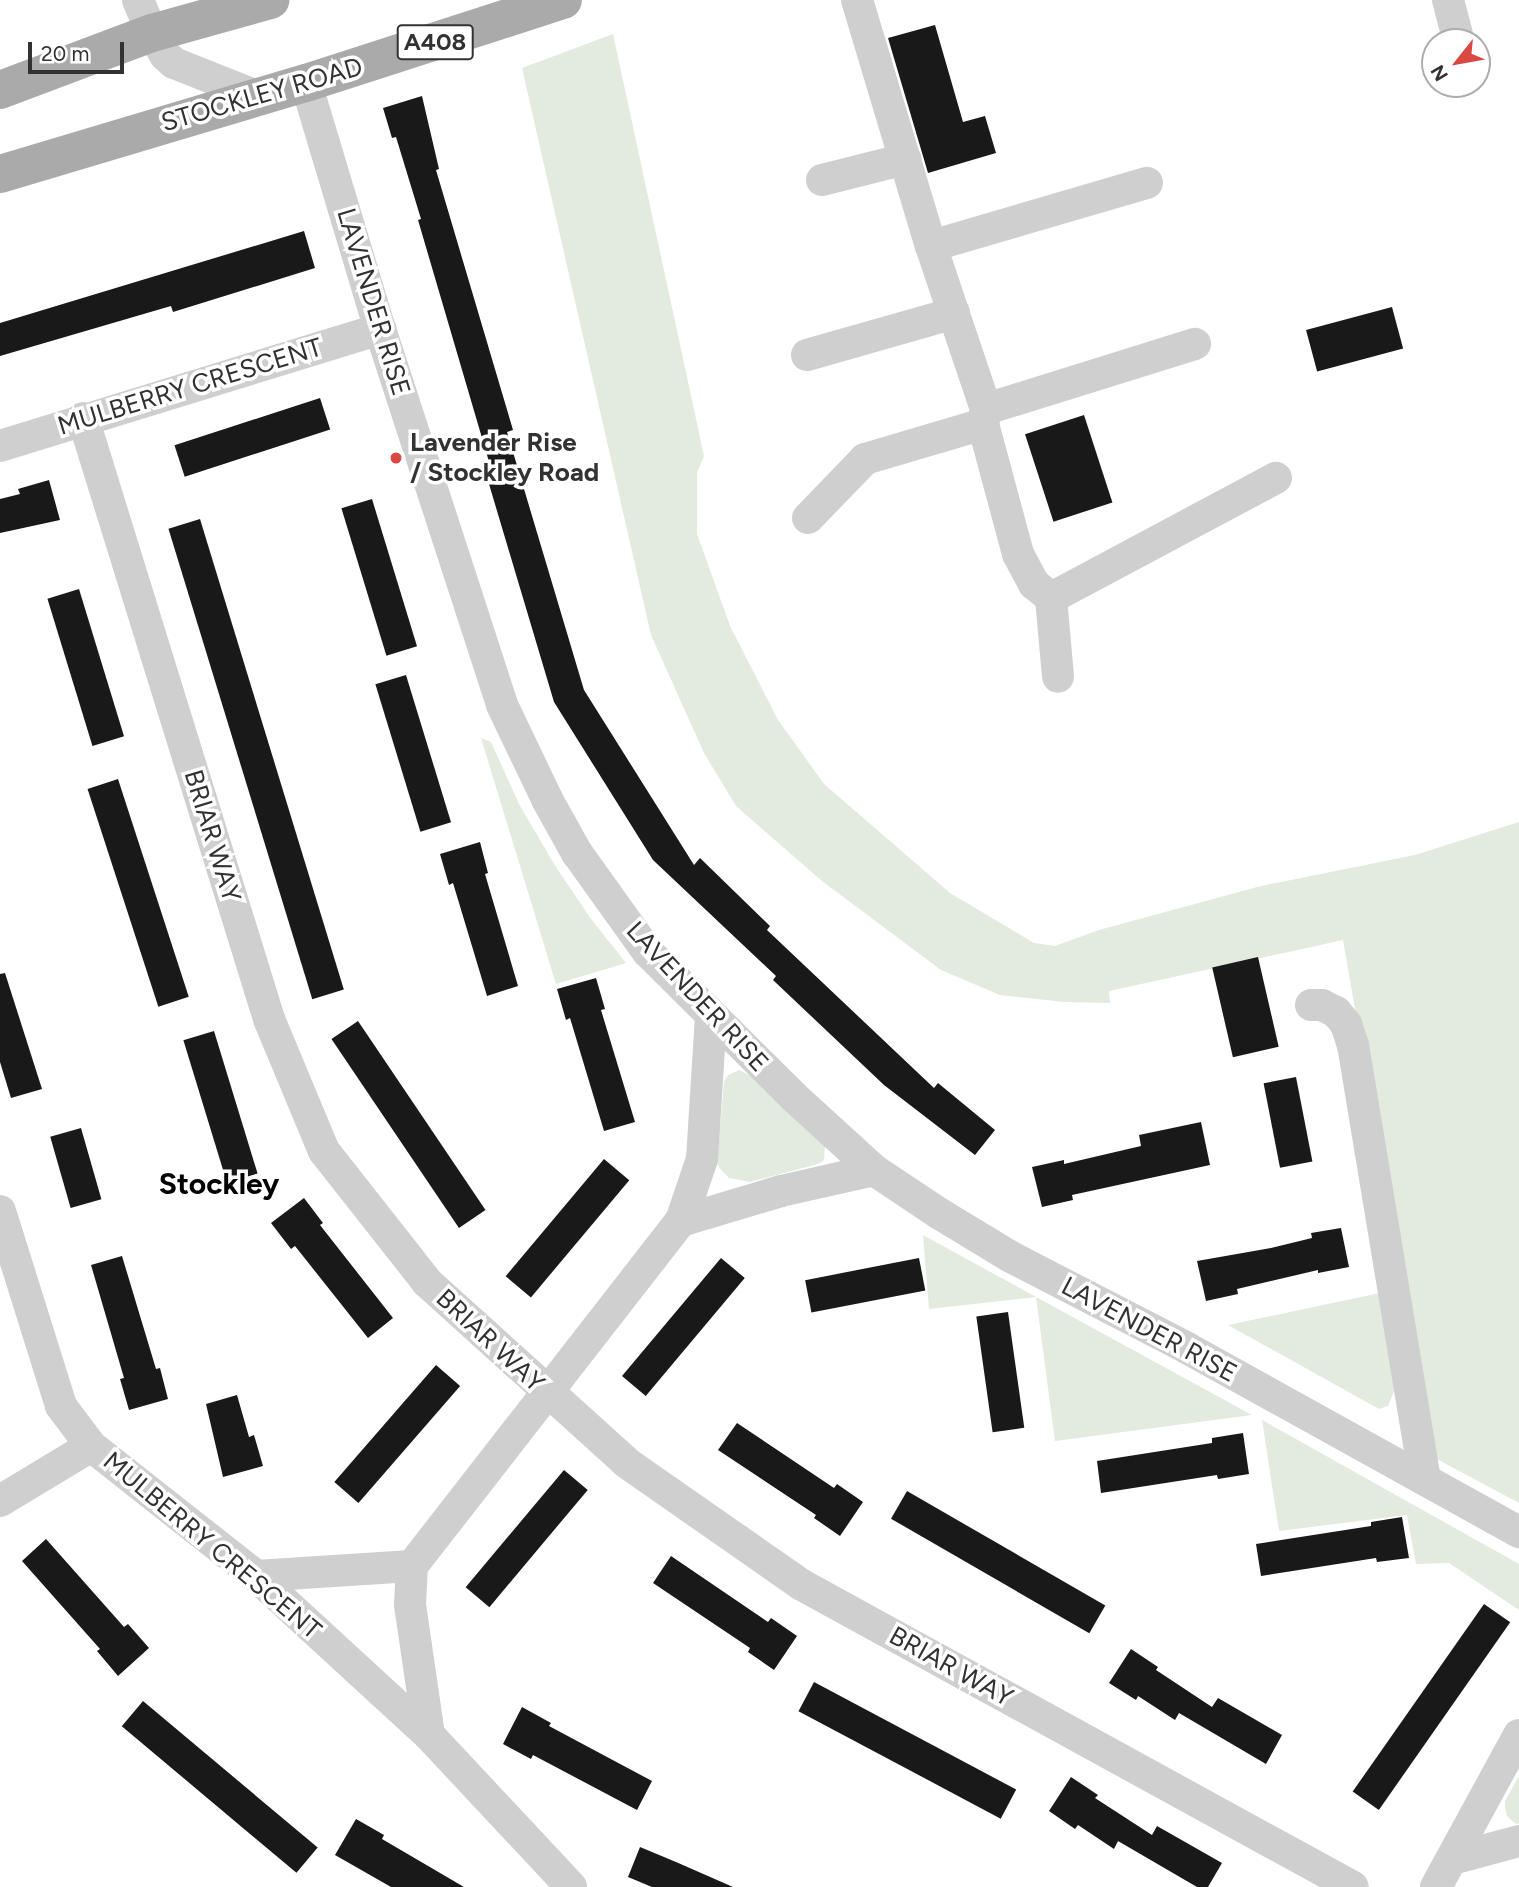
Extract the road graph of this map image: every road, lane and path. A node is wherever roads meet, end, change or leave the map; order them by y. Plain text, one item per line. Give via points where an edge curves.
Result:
1 (270, 0) edge
2 (563, 0) edge
3 (857, 0) edge
4 (1448, 0) edge
5 (145, 16) edge
6 (1455, 28) edge
7 (306, 83) junction
8 (0, 90) edge
9 (257, 96) junction
10 (905, 159) junction
11 (0, 174) edge
12 (822, 180) dead end
13 (1147, 183) dead end
14 (932, 246) junction
15 (954, 313) junction
16 (380, 329) junction
17 (1195, 344) dead end
18 (807, 355) dead end
19 (985, 417) junction
20 (83, 418) junction
21 (0, 446) edge
22 (1276, 478) dead end
23 (808, 518) dead end
24 (1051, 598) junction
25 (1058, 677) dead end
26 (1311, 1005) dead end
27 (711, 1017) junction
28 (874, 1170) junction
29 (0, 1211) edge
30 (681, 1221) junction
31 (546, 1393) junction
32 (91, 1447) junction
33 (1424, 1479) junction
34 (0, 1501) edge
35 (1519, 1532) edge
36 (412, 1566) junction
37 (256, 1576) junction
38 (429, 1735) junction
39 (1519, 1735) edge
40 (1519, 1841) edge
41 (1452, 1859) junction
42 (568, 1886) edge
43 (1353, 1887) edge
44 (1436, 1887) edge

1 - 5 main road
2 - 7 main road, STOCKLEY ROAD / A408
3 - 10 street
4 - 6 street
5 - 8 main road
5 - 9 street via 174,63
7 - 9 main road, STOCKLEY ROAD / A408
7 - 16 street, LAVENDER RISE
9 - 11 main road, STOCKLEY ROAD / A408
10 - 12 street
10 - 14 street
13 - 14 street
14 - 15 street
15 - 18 street
15 - 19 street
16 - 20 street, MULBERRY CRESCENT
16 - 27 street, LAVENDER RISE via 502,705 548,802 611,903 648,952
17 - 19 street
19 - 23 street via 865,459
19 - 24 street via 1018,554 1034,584
20 - 21 street, MULBERRY CRESCENT
20 - 31 street, BRIAR WAY via 269,1019 324,1151 428,1283
22 - 24 street
24 - 25 street
26 - 33 street via 1336,1012 1353,1045
27 - 28 street, LAVENDER RISE
27 - 30 street via 702,1159
28 - 30 street
28 - 33 street, LAVENDER RISE via 1011,1257
29 - 32 street, MULBERRY CRESCENT via 61,1406
30 - 31 street
31 - 36 street
31 - 43 street, BRIAR WAY via 627,1463 802,1585
32 - 34 street
32 - 37 street, MULBERRY CRESCENT
33 - 35 street, LAVENDER RISE
36 - 37 street
36 - 38 street via 410,1604
37 - 38 street, MULBERRY CRESCENT
38 - 42 street, MULBERRY CRESCENT
39 - 41 street
40 - 41 street
41 - 44 street

